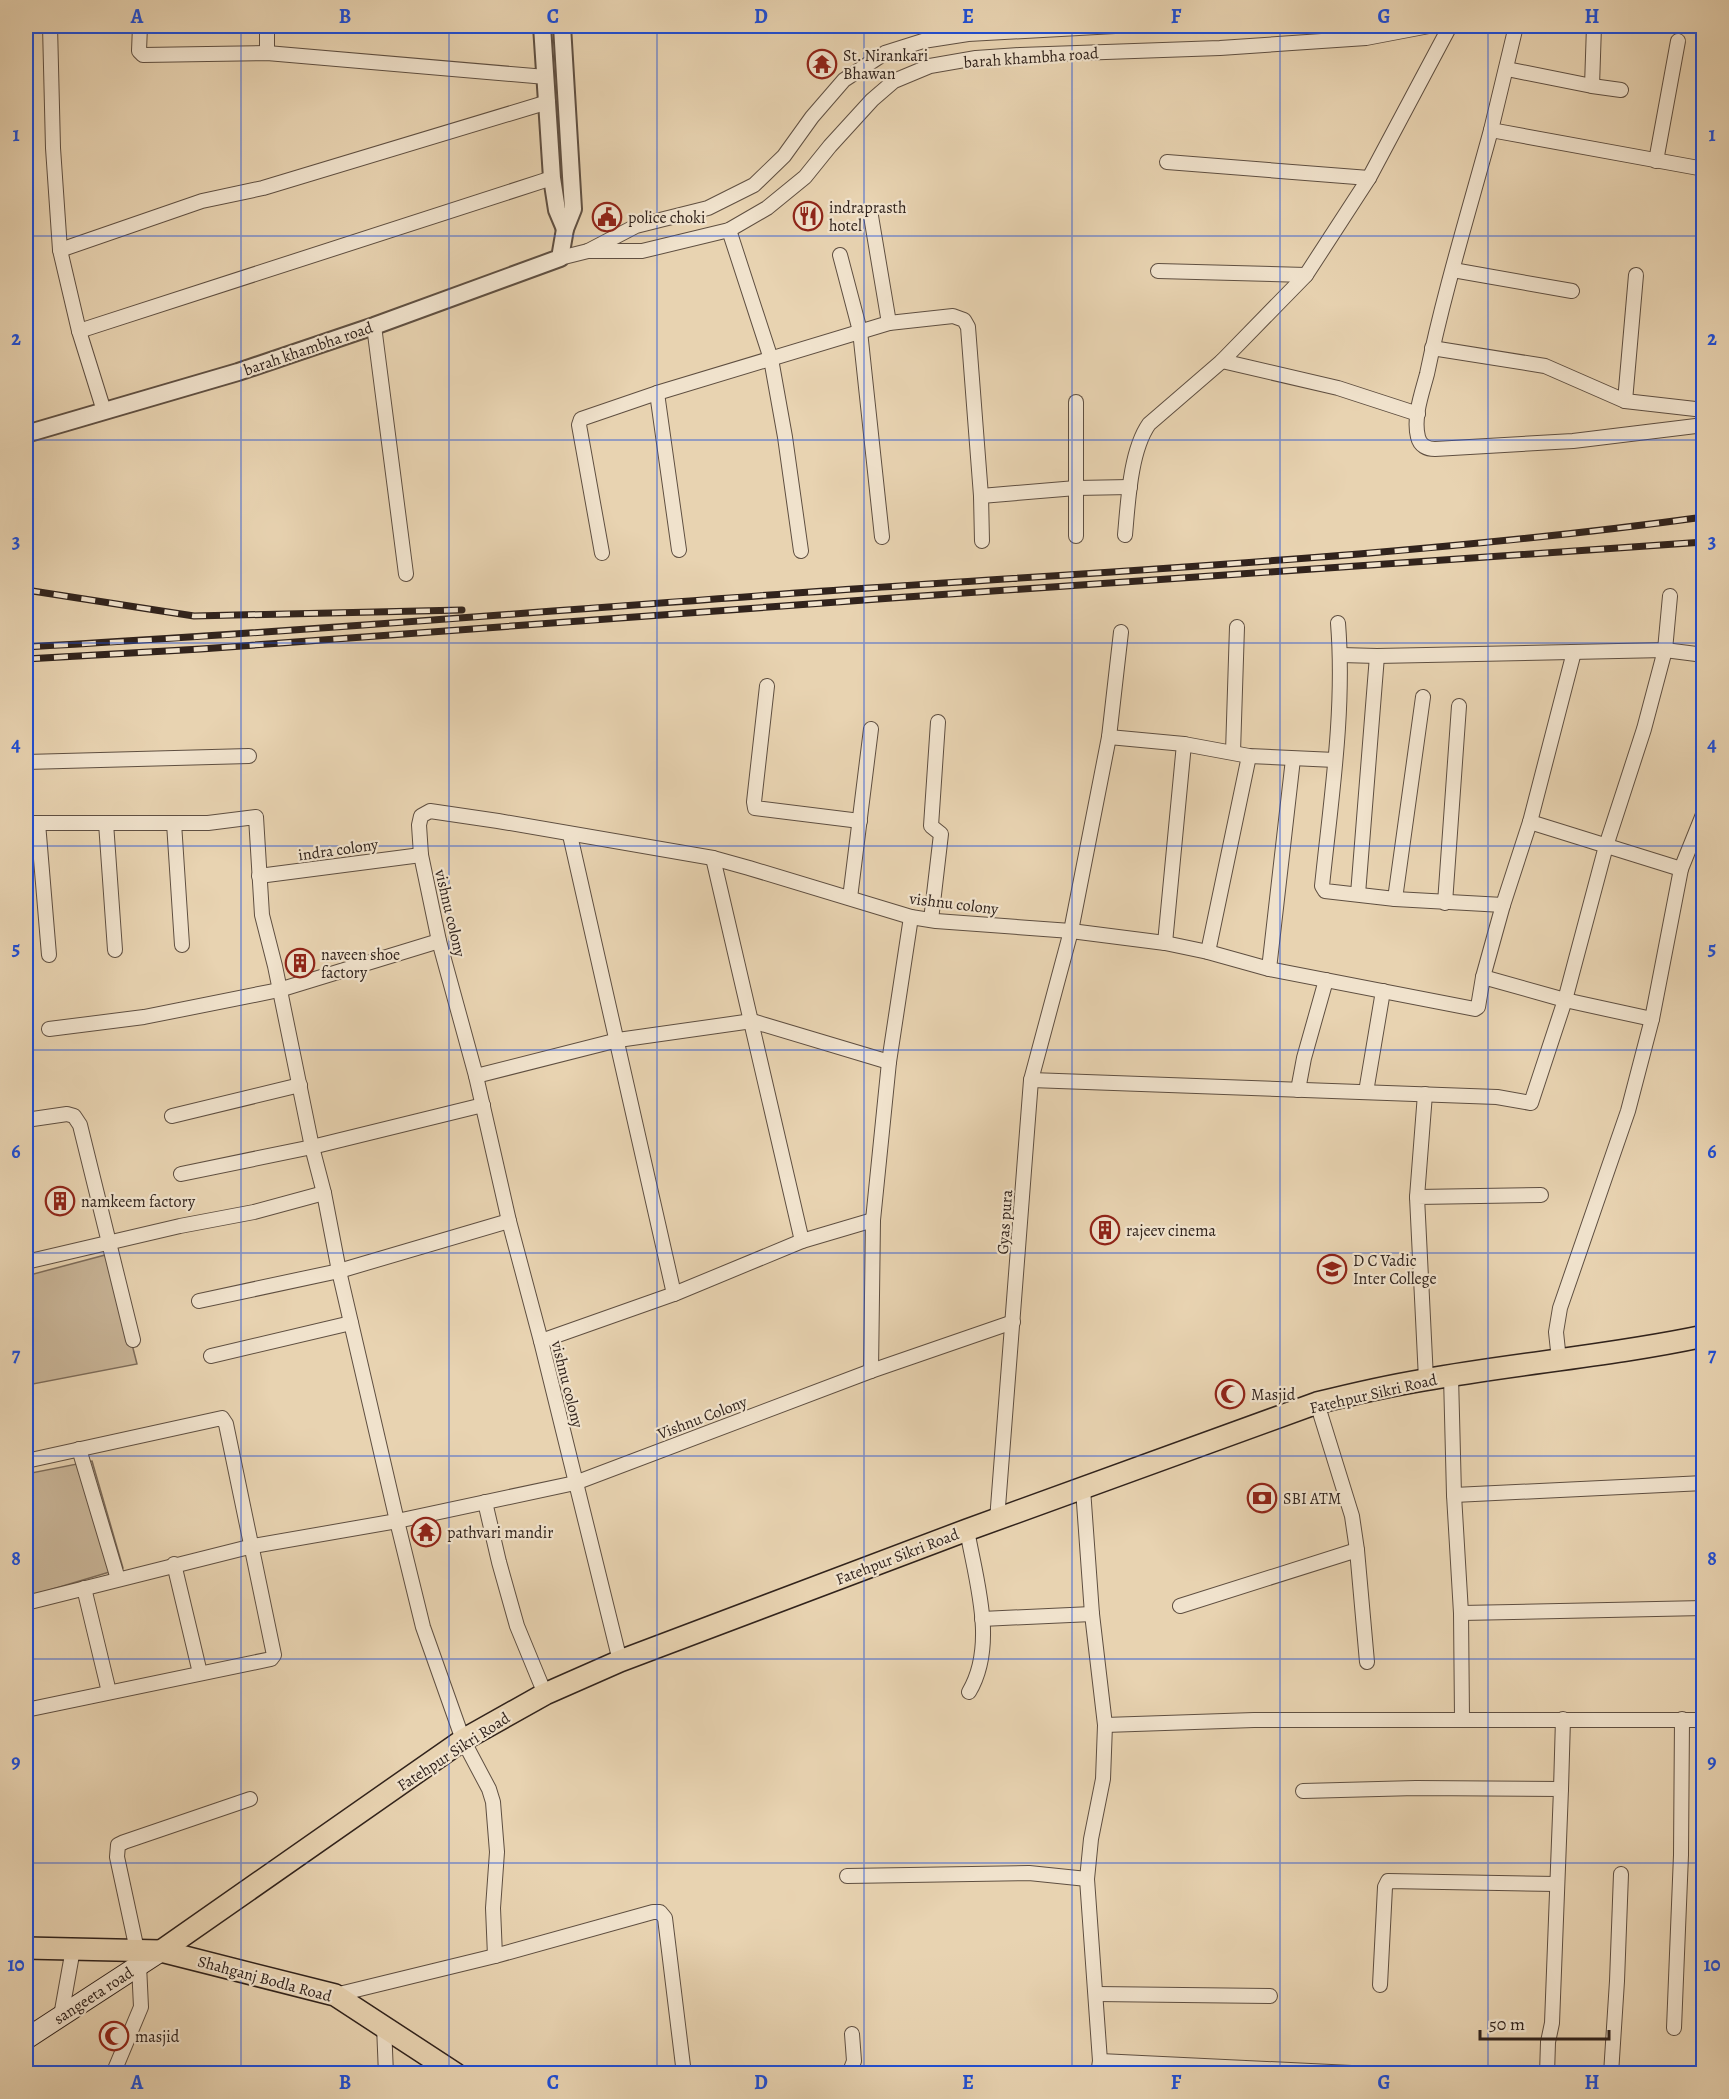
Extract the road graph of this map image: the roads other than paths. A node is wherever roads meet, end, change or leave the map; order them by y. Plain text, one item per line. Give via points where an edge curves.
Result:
1 (50, 26) edge
2 (140, 26) edge
3 (267, 26) edge
4 (542, 26) edge
5 (562, 26) edge
6 (1115, 26) edge
7 (1429, 26) edge
8 (1450, 26) edge
9 (1516, 26) edge
10 (1594, 26) edge
11 (1002, 28) edge
12 (1678, 41) dead end
13 (267, 53) junction
14 (1507, 69) junction
15 (546, 77) junction
16 (1592, 86) junction
17 (1622, 90) dead end
18 (548, 102) junction
19 (1491, 130) junction
20 (1656, 161) junction
21 (1167, 162) dead end
22 (1704, 169) edge
23 (552, 178) junction
24 (1370, 178) junction
25 (871, 216) dead end
26 (565, 229) junction
27 (729, 230) junction
28 (60, 250) junction
29 (588, 251) junction
30 (840, 255) dead end
31 (560, 258) junction
32 (1453, 270) junction
33 (1158, 271) dead end
34 (1306, 275) junction
35 (1636, 275) dead end
36 (1572, 291) dead end
37 (890, 323) junction
38 (375, 326) junction
39 (79, 331) junction
40 (860, 331) junction
41 (1432, 348) junction
42 (771, 359) junction
43 (1222, 361) junction
44 (657, 393) junction
45 (1625, 401) junction
46 (1076, 402) dead end
47 (1704, 410) edge
48 (104, 411) junction
49 (1418, 414) junction
50 (1704, 425) edge
51 (26, 434) edge
52 (1130, 487) junction
53 (1076, 488) junction
54 (981, 496) junction
55 (1076, 536) dead end
56 (1125, 536) dead end
57 (882, 537) dead end
58 (982, 541) dead end
59 (679, 550) dead end
60 (801, 551) dead end
61 (602, 553) dead end
62 (406, 574) dead end
63 (1670, 596) dead end
64 (1338, 623) dead end
65 (1237, 627) dead end
66 (1120, 632) dead end
67 (1665, 650) junction
68 (1574, 652) junction
69 (1341, 655) junction
70 (1704, 655) edge
71 (1377, 656) junction
72 (767, 686) dead end
73 (1423, 697) dead end
74 (1459, 706) dead end
75 (938, 722) dead end
76 (871, 729) dead end
77 (1109, 737) junction
78 (1184, 744) junction
79 (1233, 752) junction
80 (249, 756) dead end
81 (1249, 756) junction
82 (1293, 759) junction
83 (1335, 760) junction
84 (26, 762) edge
85 (1704, 812) edge
86 (860, 821) junction
87 (1530, 822) junction
88 (32, 823) edge
89 (106, 823) junction
90 (174, 823) junction
91 (570, 835) junction
92 (1606, 846) junction
93 (421, 855) junction
94 (713, 858) junction
95 (1681, 869) junction
96 (259, 876) junction
97 (1358, 894) junction
98 (850, 898) junction
99 (1395, 899) junction
100 (1445, 903) junction
101 (1503, 905) junction
102 (911, 917) junction
103 (931, 920) junction
104 (1071, 931) junction
105 (440, 941) junction
106 (1165, 943) junction
107 (182, 945) dead end
108 (115, 950) dead end
109 (1208, 952) junction
110 (49, 955) dead end
111 (1269, 969) junction
112 (1483, 977) junction
113 (1326, 980) junction
114 (279, 990) junction
115 (1383, 991) junction
116 (1565, 1000) junction
117 (1652, 1019) junction
118 (753, 1021) junction
119 (49, 1029) dead end
120 (618, 1040) junction
121 (889, 1062) junction
122 (476, 1076) junction
123 (1031, 1080) junction
124 (300, 1085) junction
125 (1298, 1090) junction
126 (1366, 1092) junction
127 (1425, 1094) junction
128 (483, 1105) junction
129 (172, 1116) dead end
130 (26, 1120) edge
131 (312, 1147) junction
132 (181, 1174) dead end
133 (324, 1192) junction
134 (1541, 1195) dead end
135 (1417, 1197) junction
136 (873, 1220) junction
137 (509, 1221) junction
138 (802, 1241) junction
139 (109, 1243) junction
140 (26, 1262) edge
141 (339, 1272) junction
142 (674, 1294) junction
143 (199, 1301) dead end
144 (1013, 1322) junction
145 (351, 1323) junction
146 (1704, 1336) edge
147 (133, 1340) dead end
148 (541, 1341) junction
149 (211, 1356) dead end
150 (1559, 1360) junction
151 (871, 1371) junction
152 (1451, 1376) junction
153 (1426, 1379) junction
154 (1317, 1403) junction
155 (79, 1449) junction
156 (26, 1461) edge
157 (575, 1483) junction
158 (1704, 1483) edge
159 (1083, 1488) junction
160 (1454, 1496) junction
161 (485, 1502) junction
162 (997, 1520) junction
163 (397, 1521) junction
164 (967, 1530) junction
165 (252, 1546) junction
166 (1357, 1550) junction
167 (174, 1564) junction
168 (118, 1580) junction
169 (84, 1588) junction
170 (26, 1603) edge
171 (1180, 1606) dead end
172 (1703, 1608) edge
173 (1461, 1613) junction
174 (1092, 1614) junction
175 (982, 1619) junction
176 (1704, 1637) edge
177 (620, 1661) junction
178 (1367, 1662) dead end
179 (201, 1673) junction
180 (109, 1692) junction
181 (969, 1692) dead end
182 (545, 1694) junction
183 (26, 1710) edge
184 (1462, 1718) junction
185 (1563, 1719) junction
186 (1682, 1719) junction
187 (1704, 1720) edge
188 (1105, 1725) junction
189 (463, 1740) junction
190 (1561, 1789) junction
191 (1304, 1791) dead end
192 (250, 1799) dead end
193 (1621, 1874) dead end
194 (848, 1876) dead end
195 (1087, 1879) junction
196 (1557, 1884) junction
197 (26, 1948) edge
198 (73, 1949) junction
199 (161, 1951) junction
200 (495, 1956) junction
201 (138, 1958) junction
202 (1380, 1984) dead end
203 (1096, 1994) junction
204 (335, 1995) junction
205 (1270, 1996) dead end
206 (61, 2016) junction
207 (384, 2026) junction
208 (1674, 2028) dead end
209 (852, 2034) dead end
210 (26, 2039) edge
211 (1099, 2067) edge
212 (114, 2073) edge
213 (386, 2073) edge
214 (456, 2073) edge
215 (684, 2073) edge
216 (849, 2073) edge
217 (1372, 2073) edge
218 (1547, 2073) edge
219 (1611, 2073) edge

1 - 28 street
2 - 13 street via 139,51 143,55
3 - 13 street
4 - 15 street
5 - 26 street via 573,209
6 - 11 street, barah khambha road
7 - 27 street, barah khambha road via 1366,38 1020,55 930,66 894,81 864,108 805,177 767,208
8 - 24 street
9 - 14 street
10 - 16 street
11 - 29 street, barah khambha road via 923,41 885,53 844,80 784,156 754,185 708,208 636,226
12 - 20 street
13 - 15 street
14 - 16 street
14 - 19 street
15 - 18 street
16 - 17 street
18 - 23 street
18 - 28 street via 263,188 202,201
19 - 20 street
19 - 32 street
20 - 22 street
21 - 24 street
23 - 26 street via 557,210
23 - 39 street
24 - 34 street
25 - 37 street
26 - 31 street
27 - 29 street, barah khambha road via 642,251
27 - 42 street
28 - 39 street
29 - 31 street, barah khambha road
30 - 40 street
31 - 38 street, barah khambha road
32 - 36 street
32 - 41 street
33 - 34 street
34 - 43 street
35 - 45 street
37 - 40 street
37 - 54 street via 953,316 964,320 968,327
38 - 48 street, barah khambha road
38 - 62 street
39 - 48 street
40 - 42 street
40 - 57 street
41 - 45 street via 1545,366
41 - 49 street
42 - 44 street
42 - 60 street
43 - 49 street via 1338,388
43 - 52 street via 1144,432
44 - 59 street
44 - 61 street via 581,419
45 - 47 street
46 - 53 street
48 - 51 street, barah khambha road
49 - 50 street via 1418,437 1430,449 1573,441
52 - 53 street
52 - 56 street
53 - 54 street
53 - 55 street
54 - 58 street
63 - 67 street
64 - 69 street
65 - 79 street
66 - 77 street, Gyas pura
67 - 68 street
67 - 70 street
67 - 92 street
68 - 71 street
68 - 87 street
69 - 71 street
69 - 83 street
71 - 97 street
72 - 86 street via 755,808
73 - 99 street
74 - 100 street
75 - 103 street via 931,826 941,834
76 - 86 street
77 - 78 street
77 - 104 street, Gyas pura
78 - 79 street
78 - 106 street
79 - 81 street
80 - 84 street
81 - 82 street
81 - 109 street
82 - 83 street
82 - 111 street
83 - 97 street via 1322,886 1325,891
85 - 95 street
86 - 98 street
87 - 92 street
87 - 101 street
88 - 89 street
88 - 110 street
89 - 90 street
89 - 108 street
90 - 96 street via 256,817
90 - 107 street
91 - 93 street, vishnu colony via 430,811 419,822
91 - 94 street, vishnu colony
91 - 120 street
92 - 95 street
92 - 116 street
93 - 96 street, indra colony
93 - 105 street, vishnu colony
94 - 98 street, vishnu colony
94 - 118 street
95 - 117 street
96 - 114 street via 262,915
97 - 99 street
98 - 102 street, vishnu colony
99 - 100 street
100 - 101 street
101 - 112 street
102 - 103 street, vishnu colony
102 - 121 street
103 - 104 street, vishnu colony
104 - 106 street, vishnu colony
104 - 123 street, Gyas pura
105 - 114 street
105 - 122 street, vishnu colony
106 - 109 street, vishnu colony
109 - 111 street, vishnu colony
111 - 113 street, vishnu colony
112 - 115 street, vishnu colony via 1475,1009
112 - 116 street
113 - 115 street, vishnu colony
113 - 125 street
114 - 119 street via 144,1017
114 - 124 street
115 - 126 street
116 - 117 street
116 - 127 street via 1531,1103 1497,1096
117 - 150 street via 1628,1111 1560,1308 1556,1332
118 - 120 street
118 - 121 street
118 - 138 street
120 - 122 street
120 - 142 street
121 - 136 street
122 - 128 street, vishnu colony
123 - 125 street
123 - 144 street, Gyas pura
124 - 129 street
124 - 131 street
125 - 126 street
126 - 127 street
127 - 135 street
128 - 131 street
128 - 137 street, vishnu colony
130 - 139 street via 74,1116 80,1125
131 - 132 street
131 - 133 street
133 - 139 street via 254,1212
133 - 141 street
134 - 135 street
135 - 153 street
136 - 138 street
136 - 151 street
137 - 141 street
137 - 148 street, vishnu colony
138 - 142 street
139 - 140 street
139 - 147 street
141 - 143 street
141 - 145 street
142 - 148 street
144 - 151 street, Vishnu Colony
144 - 162 street, Gyas pura
145 - 149 street
145 - 163 street
146 - 150 main road, Fatehpur Sikri Road
148 - 157 street, vishnu colony
150 - 152 main road, Fatehpur Sikri Road
151 - 157 street, Vishnu Colony
152 - 153 main road, Fatehpur Sikri Road
152 - 160 street
153 - 154 main road, Fatehpur Sikri Road
154 - 159 main road, Fatehpur Sikri Road
154 - 166 street via 1352,1516
155 - 156 street
155 - 165 street via 222,1418
155 - 168 street
157 - 161 street, Vishnu Colony
157 - 177 street, vishnu colony
158 - 160 street
159 - 162 main road, Fatehpur Sikri Road
159 - 174 street
160 - 173 street
161 - 163 street, Vishnu Colony
161 - 182 street via 517,1626
162 - 164 main road, Fatehpur Sikri Road
163 - 165 street, Vishnu Colony
163 - 189 street via 423,1627
164 - 175 street
164 - 177 main road, Fatehpur Sikri Road
165 - 167 street, Vishnu Colony
165 - 179 street via 273,1658
166 - 171 street
166 - 178 street
167 - 168 street, Vishnu Colony
167 - 179 street
168 - 169 street, Vishnu Colony
169 - 170 street, Vishnu Colony
169 - 180 street
172 - 173 street
172 - 176 street
173 - 184 street
174 - 175 street
174 - 188 street
175 - 181 street via 981,1667
177 - 182 main road, Fatehpur Sikri Road
179 - 180 street
180 - 183 street
182 - 189 main road, Fatehpur Sikri Road
184 - 185 street
184 - 188 street via 1254,1719
185 - 186 street
185 - 190 street
186 - 187 street
186 - 208 street
188 - 195 street via 1103,1779
189 - 199 main road, Fatehpur Sikri Road
189 - 200 street via 493,1802 497,1852
190 - 191 street
190 - 196 street
192 - 201 street via 118,1845 117,1857
193 - 219 street
194 - 195 street via 1029,1873
195 - 203 street
196 - 202 street via 1388,1881
196 - 218 street
197 - 198 main road, Shahganj Bodla Road
198 - 201 main road, Shahganj Bodla Road
198 - 206 street
199 - 201 main road, Shahganj Bodla Road
199 - 204 main road, Shahganj Bodla Road
200 - 204 street
200 - 215 street via 660,1912 665,1918
201 - 206 main road, sangeeta road
201 - 212 street via 141,2007
203 - 205 street
203 - 211 street
204 - 207 main road, Shahganj Bodla Road
206 - 210 main road, sangeeta road
207 - 213 street
207 - 214 main road, Shahganj Bodla Road
209 - 216 street via 854,2061
211 - 217 street

